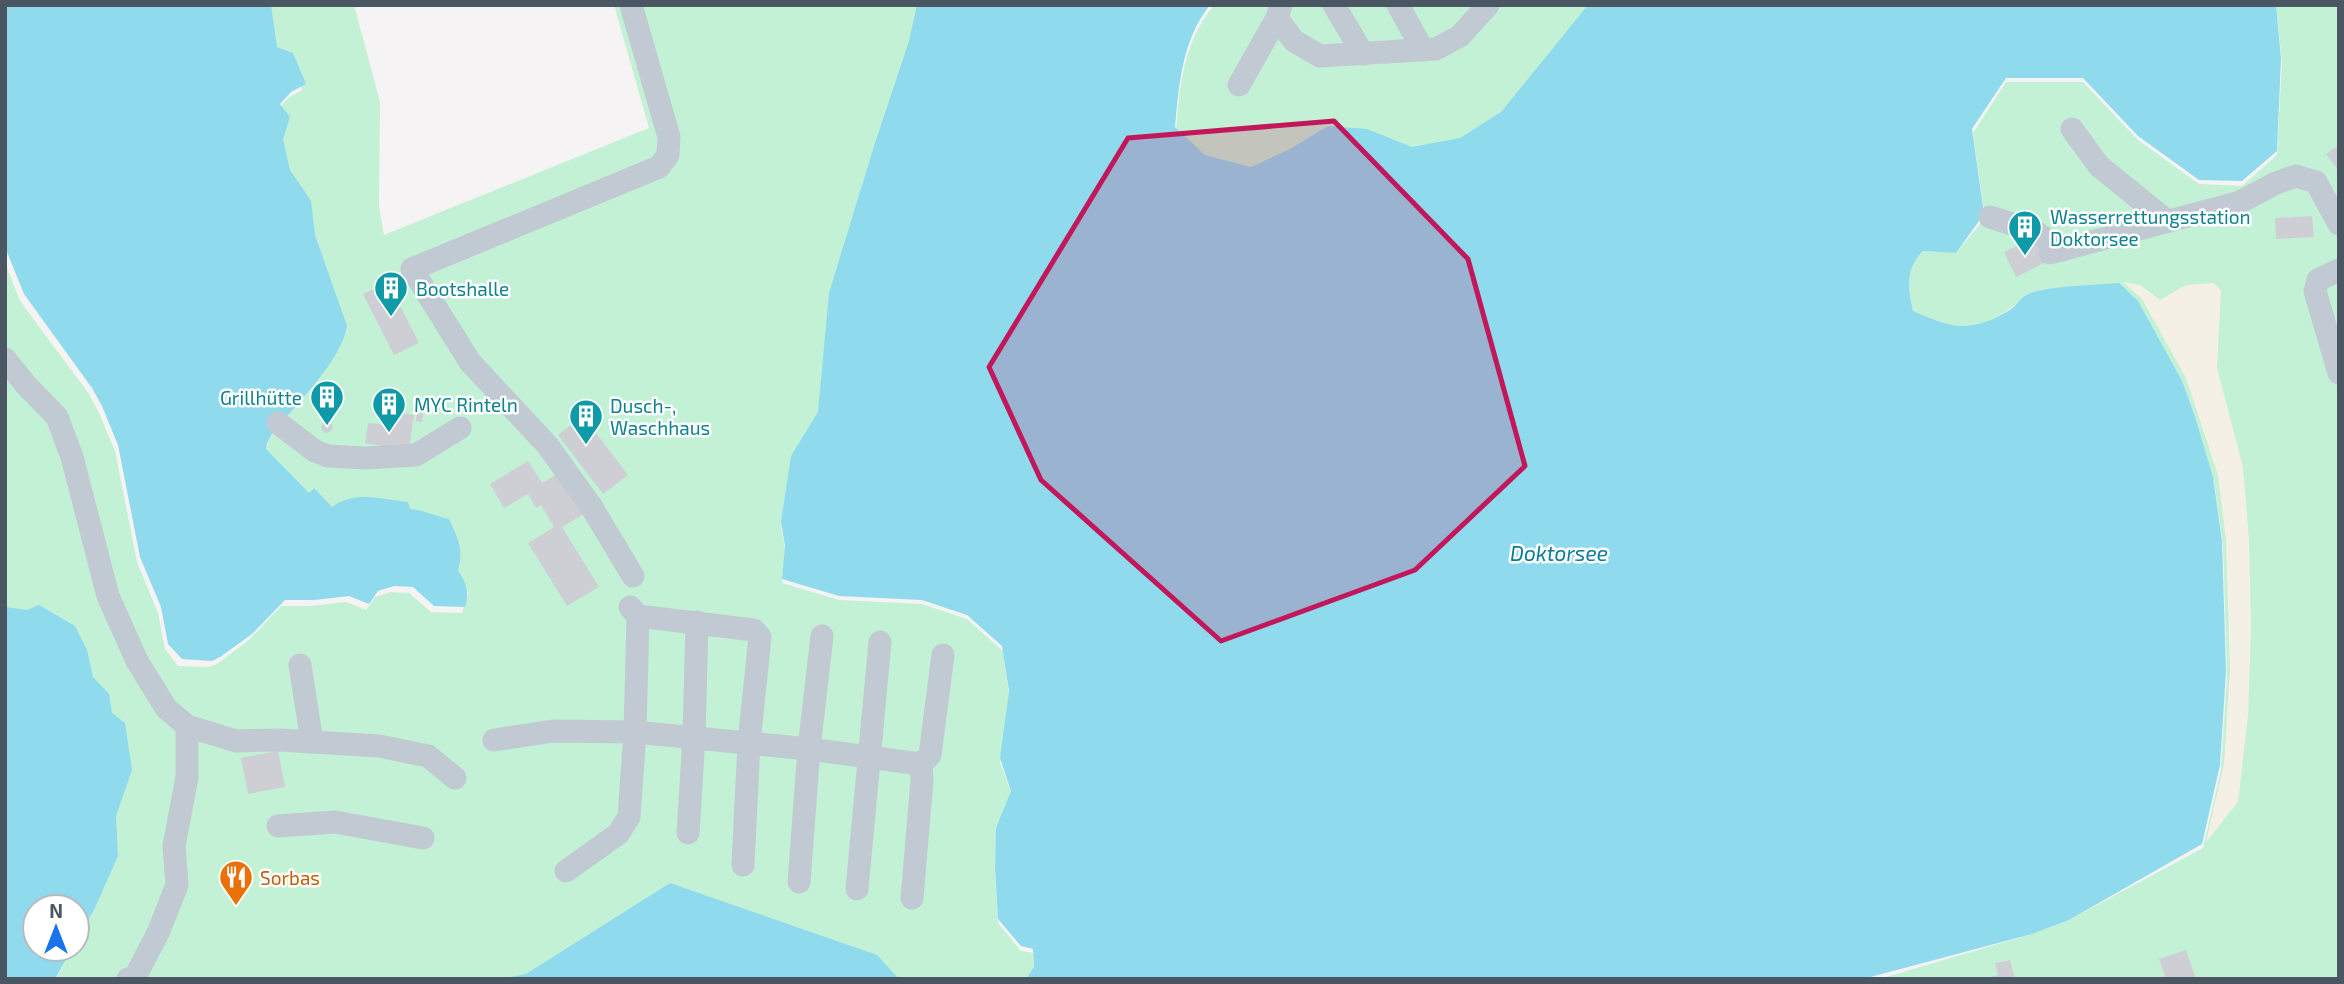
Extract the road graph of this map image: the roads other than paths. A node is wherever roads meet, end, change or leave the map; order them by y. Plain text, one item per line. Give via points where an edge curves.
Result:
1 (631, 5) edge
2 (1334, 5) edge
3 (1398, 5) edge
4 (1478, 10) edge
5 (1279, 12) edge
6 (1423, 50) junction
7 (1363, 54) junction
8 (1239, 85) dead end
9 (2072, 129) dead end
10 (1990, 217) dead end
11 (2166, 221) junction
12 (2339, 224) edge
13 (2339, 270) edge
14 (5, 359) edge
15 (2339, 373) edge
16 (278, 423) dead end
17 (460, 428) dead end
18 (632, 576) dead end
19 (696, 622) junction
20 (821, 636) dead end
21 (880, 642) dead end
22 (943, 655) dead end
23 (300, 665) dead end
24 (187, 726) junction
25 (635, 732) junction
26 (694, 737) junction
27 (494, 740) dead end
28 (312, 742) junction
29 (749, 743) junction
30 (809, 749) junction
31 (869, 757) junction
32 (921, 764) junction
33 (456, 778) dead end
34 (278, 826) dead end
35 (688, 833) dead end
36 (423, 838) dead end
37 (743, 865) dead end
38 (566, 872) dead end
39 (799, 882) dead end
40 (857, 889) dead end
41 (912, 898) dead end
42 (128, 979) edge

1 - 18 lane via 669,137 668,155 659,167 412,269 470,362 555,456 591,506
2 - 7 lane
3 - 6 lane
4 - 6 lane via 1460,36 1436,49
5 - 7 lane via 1294,41 1320,56
5 - 8 lane
6 - 7 lane
9 - 11 lane via 2099,166
10 - 11 lane via 2034,231 2056,251
11 - 12 lane via 2240,202 2296,176 2316,182
13 - 15 lane via 2318,280 2315,290
14 - 24 lane via 57,418 72,457 108,596 136,661 166,708
16 - 17 lane via 315,452 340,457 416,455
19 - 25 lane via 634,612
19 - 26 lane
19 - 29 lane via 754,630 760,637
20 - 30 lane
21 - 31 lane
22 - 32 lane via 930,755
23 - 28 lane
24 - 28 lane via 236,741
24 - 42 lane via 187,777 174,846 177,885 158,933 135,976
25 - 26 lane
25 - 27 lane via 553,732
25 - 38 lane via 629,817 618,834
26 - 29 lane
26 - 35 lane
28 - 33 lane via 379,746 428,756
29 - 30 lane
29 - 37 lane
30 - 31 lane
30 - 39 lane
31 - 32 lane
31 - 40 lane
32 - 41 lane
34 - 36 lane via 335,822

